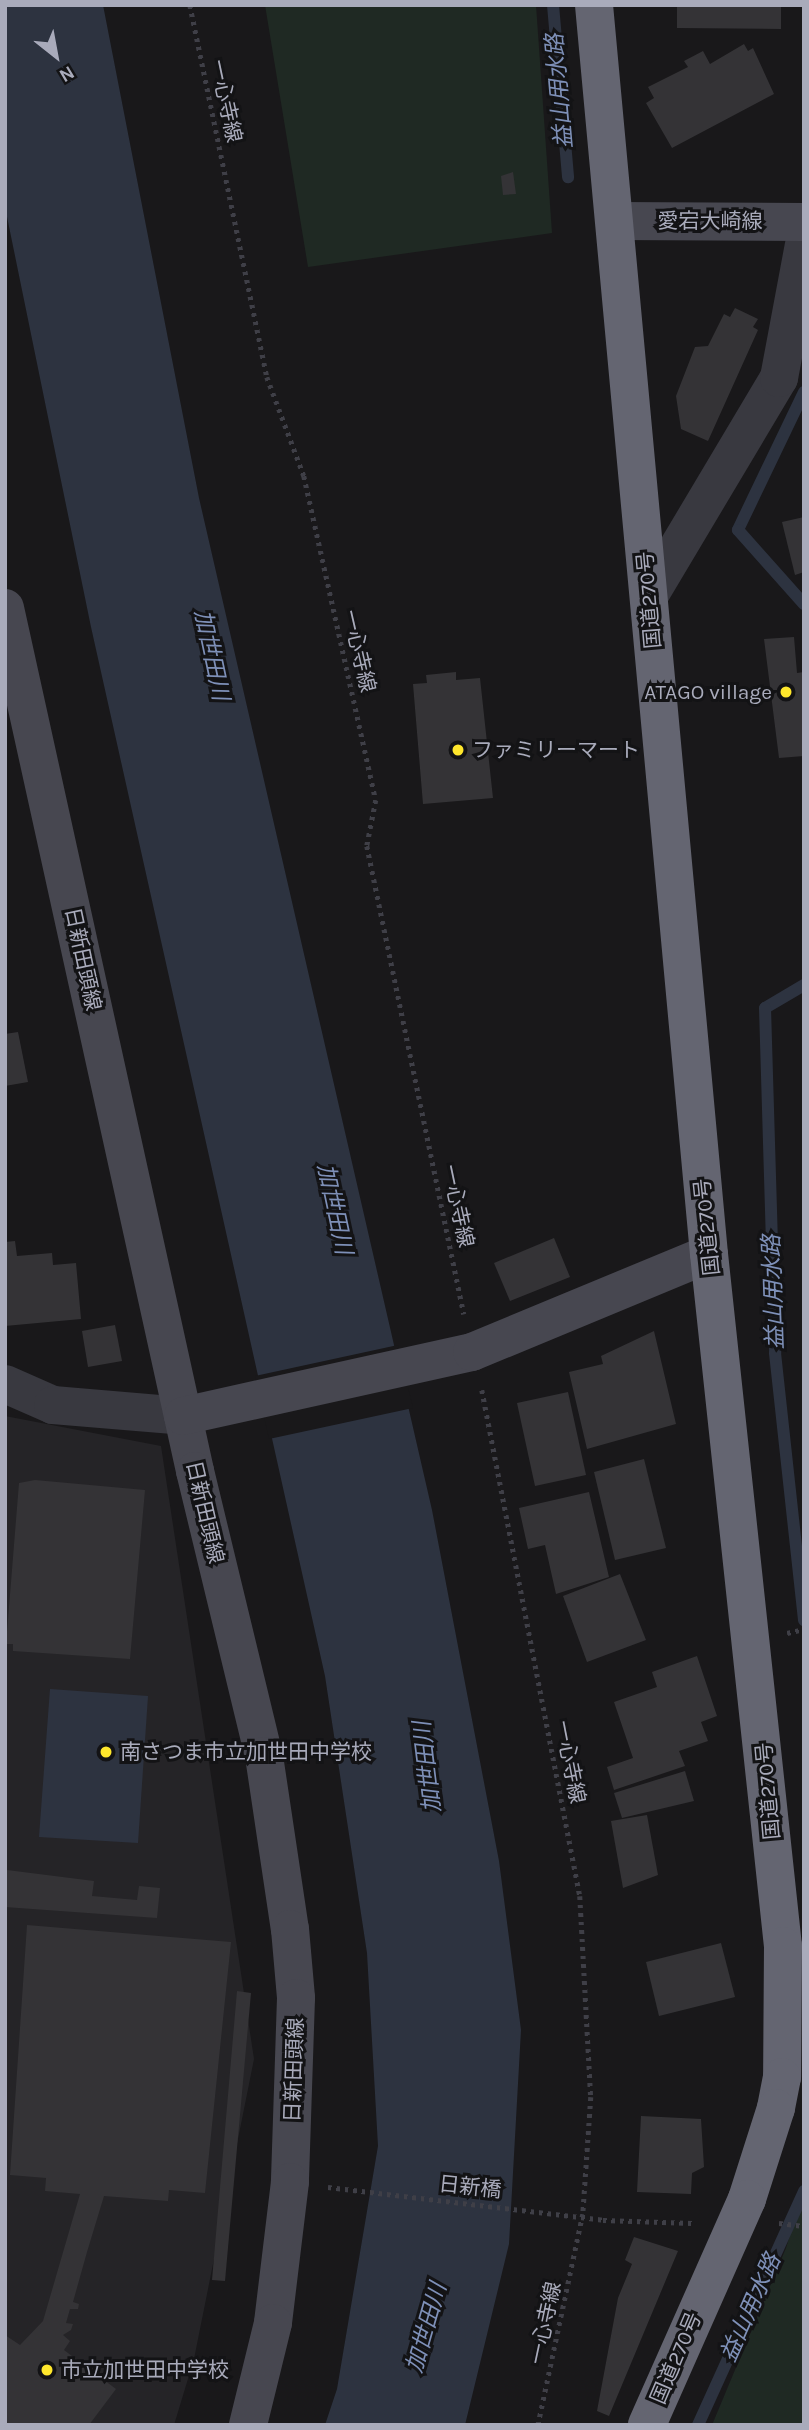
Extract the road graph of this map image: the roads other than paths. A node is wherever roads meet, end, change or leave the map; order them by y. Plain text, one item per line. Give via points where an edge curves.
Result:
1 (594, 5) edge
2 (615, 221) junction
3 (804, 222) edge
4 (804, 245) edge
5 (649, 596) junction
6 (5, 608) edge
7 (709, 1254) junction
8 (5, 1384) edge
9 (198, 1413) junction
10 (793, 2075) edge
11 (248, 2425) edge
12 (647, 2425) edge

1 - 2 highway, 国道270号
2 - 3 street, 愛宕大崎線
2 - 5 highway, 国道270号
4 - 5 street via 779,378
5 - 7 highway, 国道270号
6 - 9 street, 日新田頭線
7 - 9 street via 465,1354
7 - 10 highway, 国道270号 via 782,1932
8 - 9 street via 53,1405
9 - 11 street, 日新田頭線 via 264,1756 296,1998 288,2194 273,2323
10 - 12 highway, 国道270号 via 747,2199

